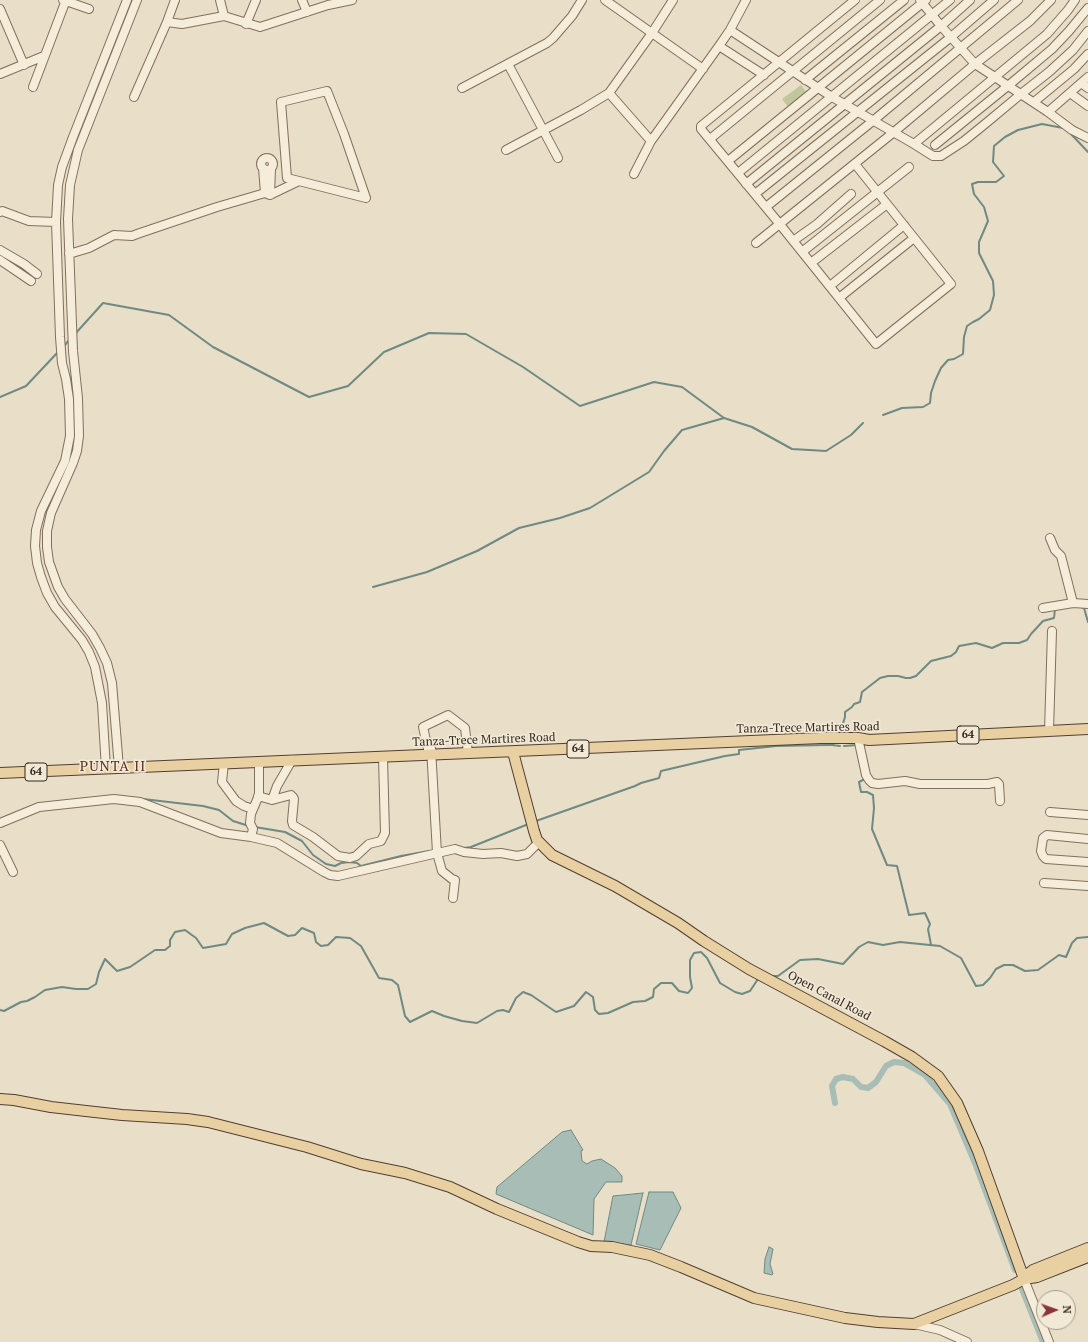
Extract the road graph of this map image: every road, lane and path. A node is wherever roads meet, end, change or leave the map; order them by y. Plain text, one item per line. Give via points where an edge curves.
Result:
1 (65, 0) edge
2 (127, 0) edge
3 (137, 0) edge
4 (175, 0) edge
5 (220, 0) edge
6 (256, 0) edge
7 (302, 0) edge
8 (352, 0) edge
9 (582, 0) edge
10 (605, 0) edge
11 (672, 0) edge
12 (746, 0) edge
13 (855, 0) edge
14 (880, 0) edge
15 (904, 0) edge
16 (950, 0) edge
17 (970, 0) edge
18 (994, 0) edge
19 (1018, 0) edge
20 (1051, 0) edge
21 (923, 1) edge
22 (1073, 1) edge
23 (331, 2) edge
24 (0, 9) edge
25 (89, 9) dead end
26 (1087, 10) edge
27 (307, 12) junction
28 (932, 15) junction
29 (224, 16) junction
30 (167, 22) junction
31 (246, 24) junction
32 (941, 26) junction
33 (730, 30) junction
34 (1088, 31) edge
35 (652, 33) junction
36 (951, 37) junction
37 (719, 46) junction
38 (961, 48) junction
39 (1088, 54) edge
40 (44, 56) junction
41 (780, 61) junction
42 (508, 64) junction
43 (975, 64) junction
44 (24, 65) junction
45 (703, 69) junction
46 (794, 71) junction
47 (0, 74) edge
48 (764, 75) junction
49 (996, 77) junction
50 (1088, 77) edge
51 (805, 80) junction
52 (1085, 85) edge
53 (1009, 86) junction
54 (33, 87) dead end
55 (462, 88) dead end
56 (819, 88) junction
57 (609, 93) junction
58 (1070, 93) junction
59 (1021, 94) junction
60 (832, 96) junction
61 (134, 97) dead end
62 (1034, 102) junction
63 (845, 104) junction
64 (1088, 106) edge
65 (858, 112) junction
66 (1048, 112) junction
67 (874, 120) junction
68 (544, 130) junction
69 (894, 132) junction
70 (1088, 138) edge
71 (710, 139) junction
72 (651, 141) junction
73 (914, 144) junction
74 (935, 145) dead end
75 (506, 150) dead end
76 (558, 158) dead end
77 (728, 161) junction
78 (286, 163) junction
79 (855, 164) junction
80 (909, 167) dead end
81 (738, 173) junction
82 (634, 174) dead end
83 (299, 181) junction
84 (746, 184) junction
85 (878, 192) junction
86 (268, 194) junction
87 (755, 194) junction
88 (851, 194) dead end
89 (887, 204) junction
90 (766, 207) junction
91 (0, 212) edge
92 (56, 222) junction
93 (780, 225) junction
94 (904, 226) junction
95 (914, 238) junction
96 (793, 241) junction
97 (756, 243) dead end
98 (0, 250) edge
99 (802, 252) junction
100 (69, 254) junction
101 (0, 260) edge
102 (811, 263) junction
103 (37, 274) dead end
104 (31, 281) dead end
105 (830, 286) junction
106 (839, 298) junction
107 (50, 491) junction
108 (59, 495) junction
109 (1050, 538) dead end
110 (1073, 603) junction
111 (1088, 604) edge
112 (1044, 608) dead end
113 (1052, 631) dead end
114 (1088, 730) edge
115 (1049, 731) junction
116 (854, 738) junction
117 (513, 752) junction
118 (468, 753) junction
119 (431, 755) junction
120 (383, 757) junction
121 (292, 760) junction
122 (259, 762) junction
123 (224, 763) junction
124 (106, 768) junction
125 (119, 768) junction
126 (0, 773) edge
127 (258, 796) junction
128 (272, 800) junction
129 (1000, 801) dead end
130 (253, 809) junction
131 (1050, 812) dead end
132 (1088, 815) edge
133 (0, 823) edge
134 (252, 830) junction
135 (1088, 839) edge
136 (539, 842) junction
137 (0, 845) edge
138 (437, 853) junction
139 (1088, 862) edge
140 (14, 872) dead end
141 (1044, 883) dead end
142 (1088, 886) edge
143 (453, 898) dead end
144 (0, 1099) edge
145 (1088, 1248) edge
146 (1088, 1257) edge
147 (1024, 1279) junction
148 (914, 1324) junction
149 (967, 1342) edge
150 (1049, 1342) edge

1 - 25 street
1 - 40 street
2 - 92 street via 62,168
3 - 100 street via 78,150 70,185
4 - 30 street
5 - 29 street
6 - 31 street
7 - 27 street
8 - 23 street
9 - 42 street via 553,38
10 - 35 street
11 - 35 street
12 - 33 street
13 - 41 street
14 - 46 street
15 - 51 street
16 - 28 street
17 - 32 street
18 - 36 street
19 - 38 street
20 - 43 street via 1030,21
21 - 28 street
21 - 56 street
22 - 26 street
22 - 49 street via 1047,34
23 - 27 street
24 - 44 street
26 - 53 street via 1052,49
27 - 31 street via 263,27
28 - 32 street
28 - 60 street
29 - 30 street via 182,24
29 - 31 street
30 - 61 street
32 - 36 street
32 - 63 street
33 - 37 street
33 - 41 street
34 - 59 street via 1073,50
35 - 45 street
35 - 57 street
36 - 38 street
36 - 65 street
37 - 45 street
37 - 48 street
38 - 43 street
38 - 67 street
39 - 62 street
40 - 44 street
40 - 54 street
41 - 46 street
41 - 48 street
42 - 55 street
42 - 68 street
43 - 49 street
43 - 69 street
44 - 47 street
45 - 72 street
46 - 51 street
46 - 71 street
48 - 71 street via 702,124 701,129
49 - 53 street
49 - 73 street
50 - 52 street
51 - 56 street
52 - 58 street
53 - 59 street
53 - 74 street
56 - 60 street
56 - 77 street
57 - 68 street
57 - 72 street
58 - 64 street
58 - 66 street
59 - 62 street
59 - 73 street via 964,141 941,156 933,156
60 - 63 street
60 - 81 street
62 - 66 street
63 - 65 street
63 - 84 street
65 - 67 street
65 - 87 street
66 - 70 street via 1072,130
67 - 69 street
67 - 90 street
68 - 75 street
68 - 76 street
69 - 73 street
69 - 79 street
71 - 77 street
72 - 82 street
77 - 81 street
78 - 83 street via 287,178
78 - 83 street via 281,102 327,91 366,198
78 - 86 street via 269,167
79 - 85 street
79 - 93 street
80 - 85 street
81 - 84 street
83 - 86 street
84 - 87 street
85 - 89 street
85 - 99 street
86 - 100 street via 218,207 132,236 114,235 89,248
87 - 90 street
88 - 96 street
89 - 94 street
89 - 102 street
90 - 93 street
91 - 92 street via 29,221
92 - 107 street via 60,337 69,399 70,436 65,461
93 - 96 street
93 - 97 street
94 - 95 street
94 - 105 street
95 - 106 street
95 - 106 street via 951,284 876,344
96 - 99 street
98 - 103 street
99 - 102 street
100 - 108 street via 78,436 77,451
101 - 104 street
102 - 105 street
105 - 106 street
107 - 108 street
107 - 124 street via 36,530 37,563 55,606 82,640 95,667 102,703
108 - 125 street via 47,531 49,562 58,587 92,634 107,663 112,683
109 - 110 street via 1061,556
110 - 111 street
110 - 112 street
113 - 115 street
114 - 115 main road, Tanza-Trece Martires Road / 64
115 - 116 main road, Tanza-Trece Martires Road / 64 via 869,740
116 - 117 main road, Tanza-Trece Martires Road / 64
116 - 129 street via 866,775 872,783 997,782
117 - 118 main road, Tanza-Trece Martires Road / 64
117 - 136 main road, Open Canal Road via 534,832
118 - 119 main road, Tanza-Trece Martires Road / 64
118 - 119 street via 465,728 448,715 423,727
119 - 120 main road, Tanza-Trece Martires Road / 64
119 - 138 street
120 - 121 main road, Tanza-Trece Martires Road / 64
120 - 128 street via 385,833 381,841 369,844 356,856 338,856 314,837 293,825 294,799 291,795
121 - 122 main road, Tanza-Trece Martires Road / 64
121 - 128 street
122 - 123 main road, Tanza-Trece Martires Road / 64
122 - 127 street
123 - 125 main road, Tanza-Trece Martires Road / 64
123 - 130 street via 222,782 236,801
124 - 125 main road, Tanza-Trece Martires Road / 64
124 - 126 main road, Tanza-Trece Martires Road / 64
127 - 128 street
127 - 130 street
130 - 134 street
131 - 132 street
133 - 134 street via 38,807 114,799 140,802 221,833
134 - 138 street via 324,872 338,876
135 - 139 street via 1047,835 1043,838 1041,851 1046,859
136 - 138 street via 527,854 517,856 455,849
136 - 147 main road, Open Canal Road via 552,855 615,886 749,969 912,1057 938,1076 957,1103 978,1151
137 - 140 street
138 - 143 street via 442,871 455,880
141 - 142 street
144 - 148 main road via 122,1115 187,1118 208,1122 450,1187 578,1242 650,1255 754,1298 845,1318
145 - 147 main road via 1033,1270
146 - 147 main road via 1037,1277
147 - 148 main road
147 - 150 street, Open Canal Road
148 - 149 street via 940,1330

